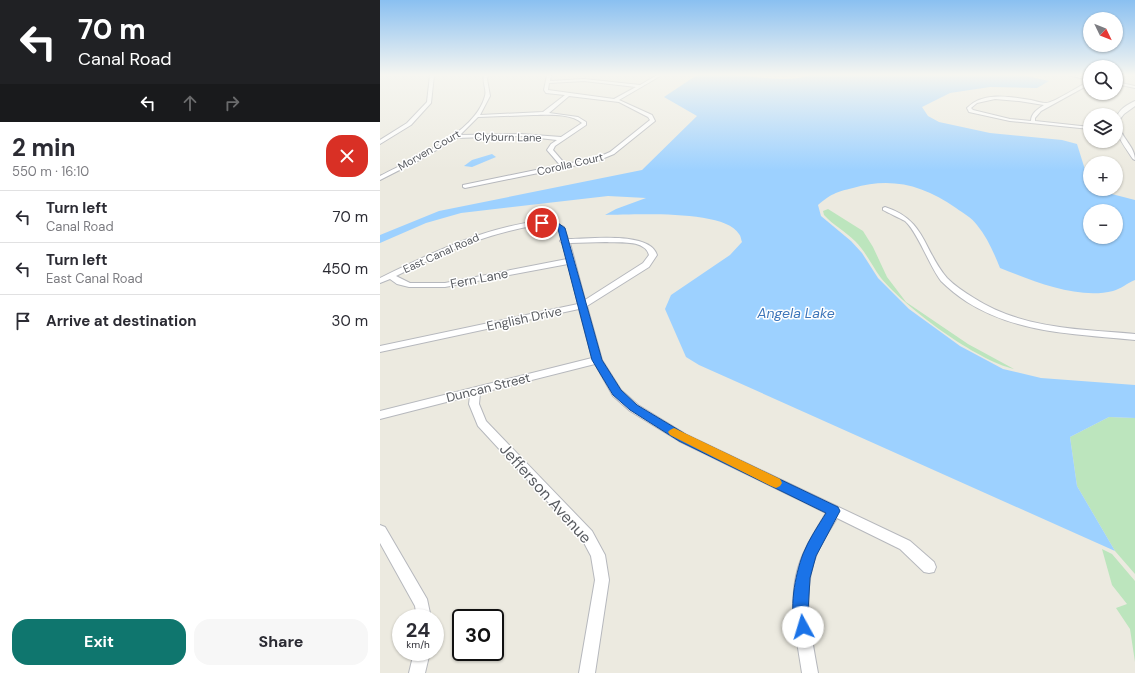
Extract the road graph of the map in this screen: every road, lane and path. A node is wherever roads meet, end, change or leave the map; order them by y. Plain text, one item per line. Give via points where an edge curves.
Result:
1 (425, 106) edge
2 (482, 106) edge
3 (554, 106) edge
4 (631, 106) edge
5 (970, 106) edge
6 (1047, 106) edge
7 (544, 114) junction
8 (478, 116) junction
9 (1033, 122) junction
10 (1083, 127) edge
11 (454, 137) junction
12 (1123, 138) edge
13 (562, 139) junction
14 (380, 142) edge
15 (1135, 158) edge
16 (564, 166) junction
17 (380, 170) edge
18 (390, 172) junction
19 (380, 178) edge
20 (465, 186) dead end
21 (885, 208) dead end
22 (564, 241) junction
23 (570, 261) junction
24 (390, 276) junction
25 (380, 281) edge
26 (582, 306) junction
27 (1135, 336) edge
28 (380, 349) edge
29 (597, 360) junction
30 (475, 391) junction
31 (380, 415) edge
32 (834, 511) junction
33 (380, 531) edge
34 (928, 567) dead end
35 (423, 609) edge
36 (420, 661) edge
37 (417, 673) edge
38 (586, 673) edge
39 (810, 673) edge

1 - 14 street via 409,124
2 - 8 street, Morven Court
3 - 7 street
4 - 16 street, Corolla Court via 653,120 606,156
5 - 9 street via 970,111 984,115
6 - 9 street via 1035,114
7 - 8 street
7 - 13 street via 574,116 584,122 580,128
8 - 11 street, Morven Court
9 - 10 street
11 - 13 street, Clyburn Lane via 521,135
11 - 18 street, Morven Court
12 - 15 street
13 - 16 street via 550,150
16 - 20 street, Corolla Court
17 - 18 street
18 - 19 street, Morven Court
21 - 27 street via 907,220 916,230 945,280 958,292 985,309 1009,319 1048,329
22 - 23 street, East Canal Road
22 - 24 street, East Canal Road via 562,228 556,224 542,223 508,228 481,234
22 - 26 street, English Drive via 629,241 642,244 652,251 653,256 646,265
23 - 24 street, Fern Lane via 444,285 409,285
23 - 26 street, East Canal Road
24 - 25 street, East Canal Road
26 - 28 street, English Drive
26 - 29 street, East Canal Road
29 - 30 street, Duncan Street
29 - 32 street, East Canal Road via 617,393 654,422
30 - 31 street, Duncan Street
30 - 38 street, Jefferson Avenue via 474,404 482,423 587,535 598,555 602,580
32 - 34 street, East Canal Road via 905,545
32 - 39 street via 810,554 803,578 800,612
33 - 35 street
36 - 37 street

